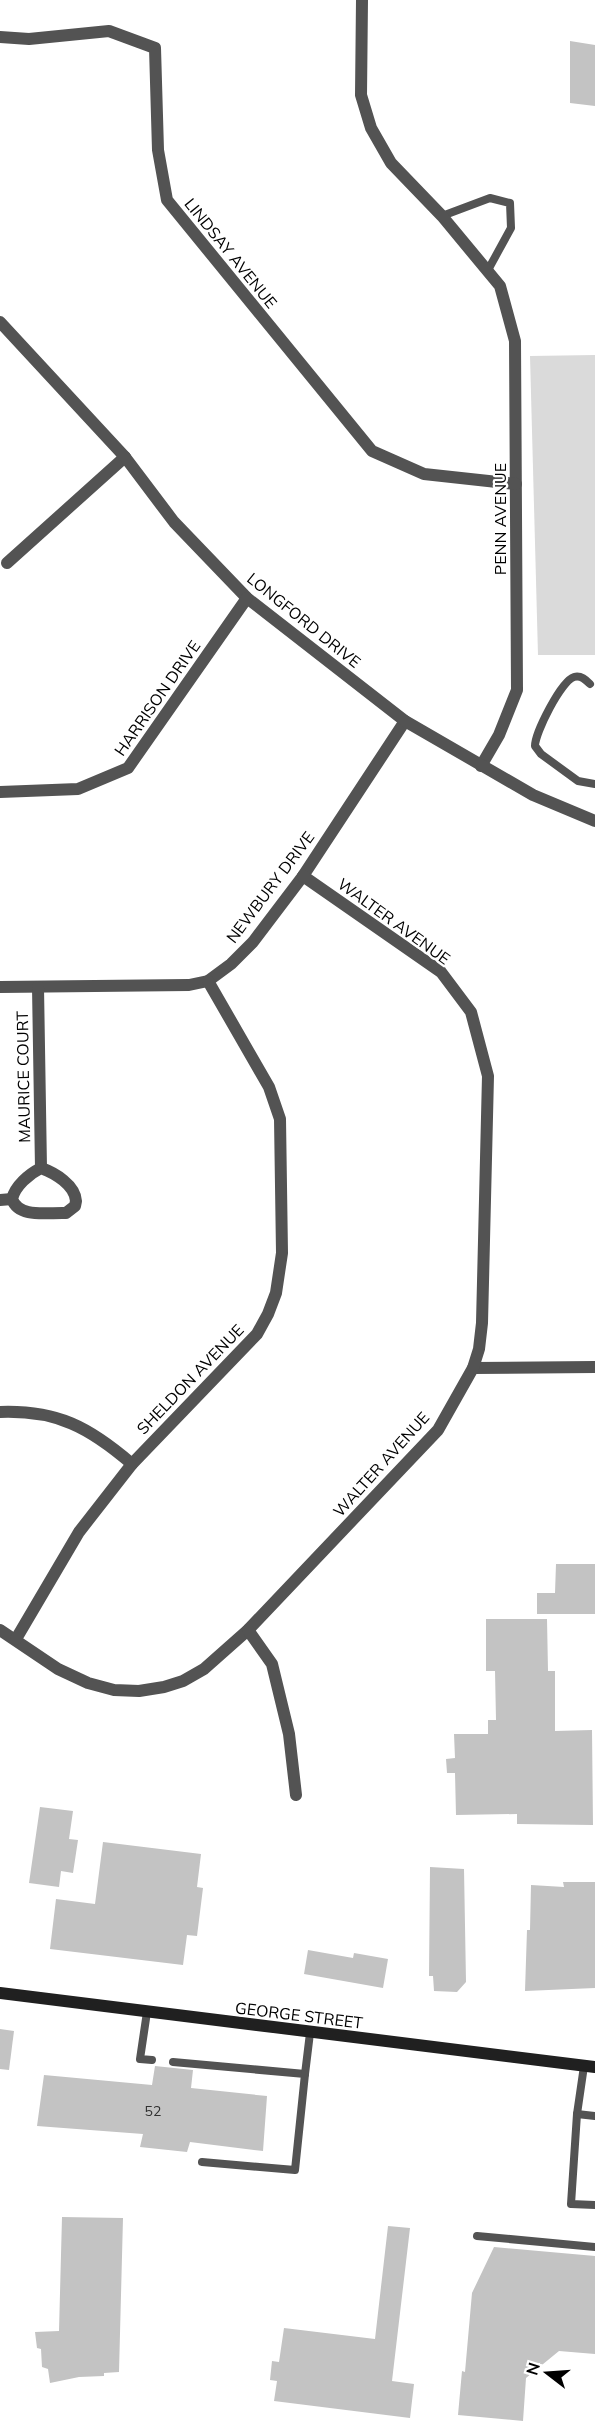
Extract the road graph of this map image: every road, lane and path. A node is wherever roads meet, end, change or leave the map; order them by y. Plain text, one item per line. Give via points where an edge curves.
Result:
1 (362, 0) edge
2 (0, 37) edge
3 (442, 216) junction
4 (488, 270) junction
5 (0, 322) edge
6 (125, 457) junction
7 (516, 484) junction
8 (7, 563) dead end
9 (247, 598) junction
10 (590, 684) dead end
11 (405, 721) junction
12 (481, 766) junction
13 (595, 784) edge
14 (0, 792) edge
15 (595, 821) edge
16 (303, 876) junction
17 (208, 981) junction
18 (0, 987) edge
19 (38, 987) junction
20 (41, 1168) junction
21 (6, 1199) edge
22 (595, 1367) edge
23 (473, 1368) junction
24 (0, 1412) edge
25 (132, 1464) junction
26 (0, 1630) edge
27 (248, 1630) junction
28 (16, 1639) junction
29 (296, 1795) dead end
30 (0, 1993) edge
31 (147, 2012) junction
32 (310, 2032) junction
33 (152, 2060) dead end
34 (172, 2062) dead end
35 (590, 2067) edge
36 (305, 2074) junction
37 (577, 2114) junction
38 (595, 2116) edge
39 (202, 2162) dead end
40 (595, 2205) edge
41 (477, 2236) dead end
42 (595, 2247) edge

1 - 3 street, PENN AVENUE via 361,95 371,128 391,163
2 - 7 street, LINDSAY AVENUE via 29,39 109,31 155,48 158,150 167,200 372,452 424,474
3 - 4 street, PENN AVENUE
3 - 4 lane via 490,198 510,202 511,228
4 - 7 street, PENN AVENUE via 500,286 515,342
5 - 6 street, LONGFORD DRIVE
6 - 8 street
6 - 9 street, LONGFORD DRIVE via 174,522
7 - 12 street, PENN AVENUE via 517,690
9 - 11 street, LONGFORD DRIVE
9 - 14 street, HARRISON DRIVE via 128,768 78,789
10 - 13 lane via 573,677 564,685 539,732 536,746 578,781
11 - 12 street, LONGFORD DRIVE
11 - 16 street, NEWBURY DRIVE
12 - 15 street, LONGFORD DRIVE via 533,795
16 - 17 street, NEWBURY DRIVE via 253,942
16 - 23 street, WALTER AVENUE via 441,972 471,1012 488,1076 482,1323
17 - 19 street, NEWBURY DRIVE via 189,985
17 - 25 street, SHELDON AVENUE via 269,1087 280,1119 280,1274 268,1314 257,1334
18 - 19 street, NEWBURY DRIVE
19 - 20 street, MAURICE COURT
20 - 21 street
20 - 21 street via 70,1186 76,1196 75,1206 66,1213 25,1212
22 - 23 street
23 - 27 street, WALTER AVENUE via 438,1430
24 - 25 street via 59,1417 95,1434
25 - 28 street, SHELDON AVENUE via 80,1532
26 - 28 street, WALTER AVENUE
27 - 28 street, WALTER AVENUE via 183,1682 139,1691 88,1683 58,1669
27 - 29 street via 272,1664 289,1734
30 - 31 main road, GEORGE STREET
31 - 32 main road, GEORGE STREET
31 - 33 lane via 140,2059
32 - 35 main road, GEORGE STREET
32 - 36 lane
34 - 36 lane
35 - 37 lane
36 - 39 lane via 296,2170
37 - 38 lane
37 - 40 lane via 571,2204
41 - 42 lane

